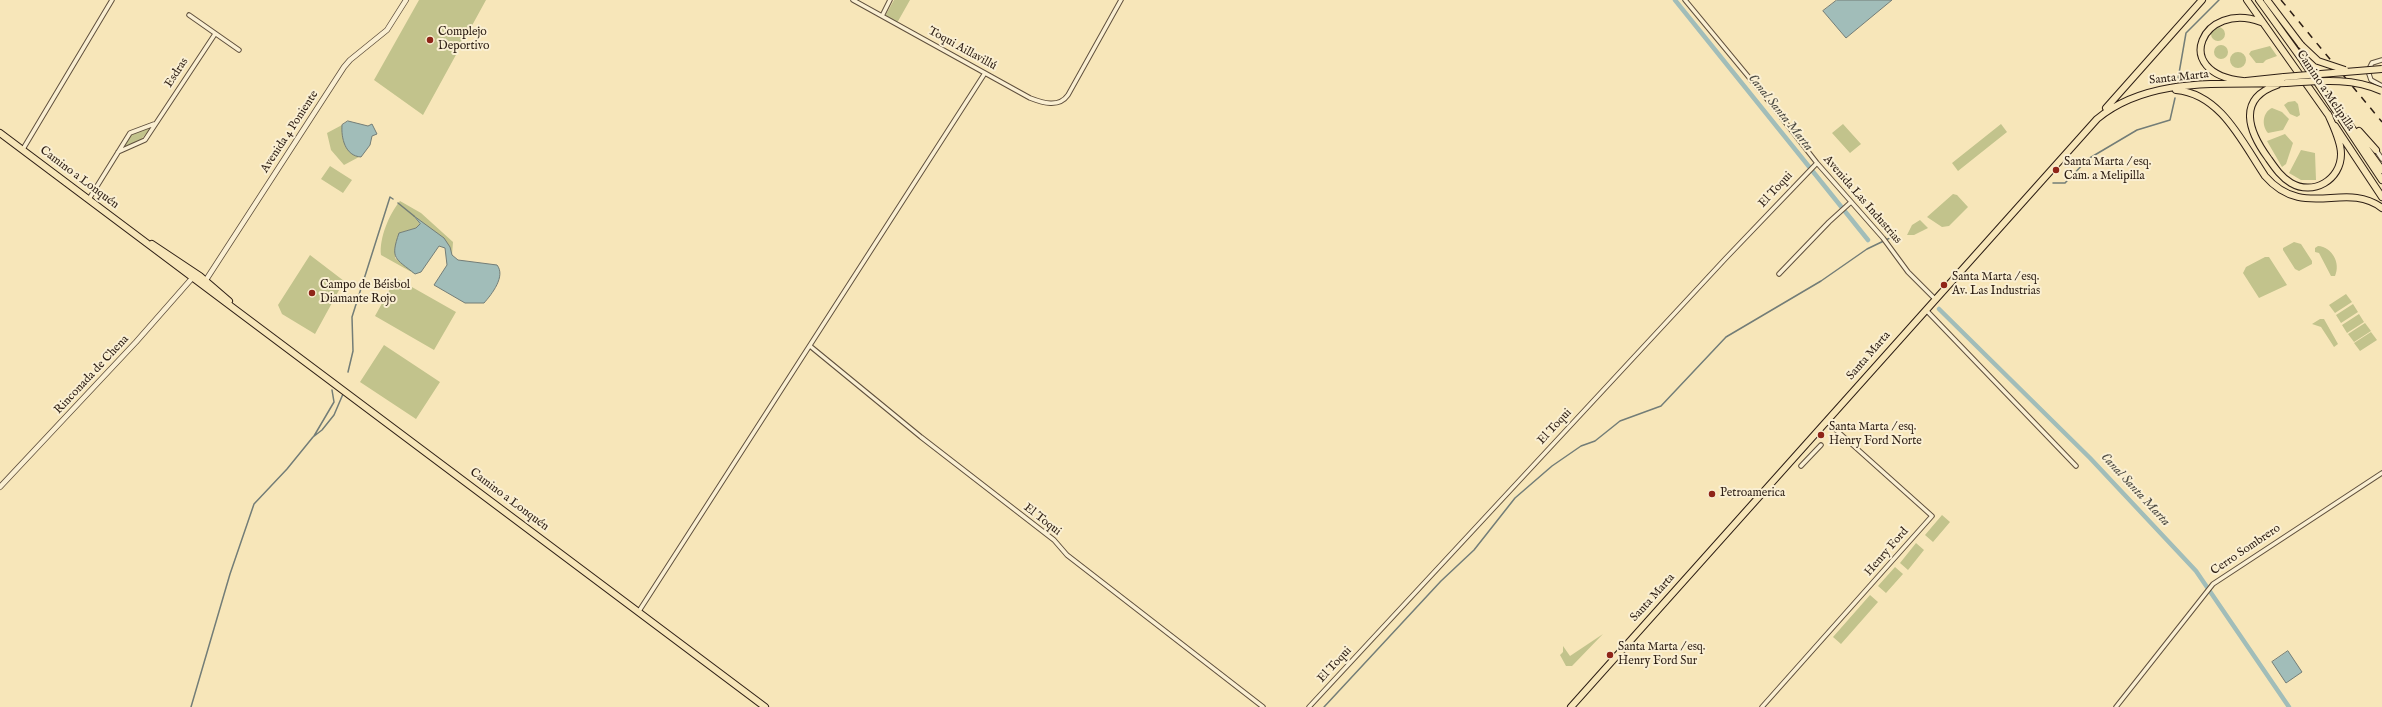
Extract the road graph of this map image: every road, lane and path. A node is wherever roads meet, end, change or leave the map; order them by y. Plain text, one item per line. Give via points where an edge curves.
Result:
1 (112, 0) edge
2 (406, 0) edge
3 (853, 0) edge
4 (890, 0) edge
5 (1121, 0) edge
6 (1685, 0) edge
7 (2202, 0) edge
8 (2247, 0) edge
9 (2259, 0) edge
10 (2267, 0) edge
11 (2238, 11) dead end
12 (188, 15) dead end
13 (882, 16) junction
14 (2208, 22) dead end
15 (2269, 29) junction
16 (215, 34) junction
17 (239, 50) dead end
18 (2382, 60) edge
19 (2382, 69) edge
20 (2360, 71) junction
21 (985, 73) junction
22 (2285, 80) junction
23 (2243, 81) junction
24 (2221, 85) junction
25 (2377, 85) junction
26 (2382, 86) edge
27 (2158, 90) junction
28 (2382, 91) edge
29 (2334, 108) junction
30 (2328, 114) junction
31 (2344, 117) junction
32 (2097, 118) junction
33 (156, 124) junction
34 (0, 133) edge
35 (23, 149) junction
36 (2376, 150) joint
37 (118, 152) junction
38 (2382, 159) edge
39 (1817, 163) junction
40 (2382, 170) edge
41 (2382, 180) edge
42 (2382, 198) edge
43 (89, 200) junction
44 (1850, 202) junction
45 (2382, 208) edge
46 (1779, 274) dead end
47 (195, 275) junction
48 (204, 283) junction
49 (1934, 299) junction
50 (1925, 309) junction
51 (810, 346) junction
52 (1826, 421) junction
53 (1821, 445) dead end
54 (1801, 466) dead end
55 (2076, 466) dead end
56 (2382, 473) edge
57 (0, 487) edge
58 (639, 612) junction
59 (766, 707) edge
60 (1263, 707) edge
61 (1309, 707) edge
62 (1570, 707) edge
63 (1762, 707) edge
64 (2116, 707) edge

1 - 35 street
2 - 48 street, Avenida 4 Poniente via 387,30 344,67
3 - 13 street, Toqui Aillavillú
4 - 13 street
5 - 21 street, Toqui Aillavillú via 1065,100 1055,104 1037,100
6 - 39 street, Avenida Las Industrias via 1772,104
7 - 32 main road
8 - 15 main road, Camino a Melipilla
9 - 29 main road, Camino a Melipilla
10 - 20 main road, bridge via 2312,57 2337,68
11 - 15 main road via 2253,17
12 - 16 street
13 - 21 street, Toqui Aillavillú
14 - 23 main road via 2200,37 2204,61 2219,75
15 - 30 main road, Camino a Melipilla
16 - 17 street
16 - 33 street, Esdras
18 - 25 street via 2373,61 2368,68 2369,78
19 - 20 main road, bridge
20 - 22 main road, bridge
21 - 51 street
22 - 23 main road, Santa Marta
22 - 24 main road, Santa Marta
22 - 28 main road, bridge via 2342,80
22 - 30 main road via 2258,96 2252,107 2250,121 2257,142 2280,175 2293,184 2304,187 2318,186 2331,178 2339,168 2340,147
23 - 24 main road, Santa Marta
24 - 27 main road, Santa Marta
25 - 26 street
25 - 28 street
27 - 32 main road, Santa Marta via 2126,99
27 - 45 main road via 2189,92 2212,103 2265,176 2286,193 2309,199 2363,199
29 - 31 main road
29 - 41 main road, Camino a Melipilla
30 - 42 main road, Camino a Melipilla
31 - 36 main road
31 - 40 main road
32 - 49 main road, Santa Marta
33 - 37 street, Esdras via 142,143
33 - 37 street via 135,129
34 - 35 main road, Camino a Lonquén
35 - 43 main road, Camino a Lonquén
36 - 38 street
37 - 43 street
39 - 44 street, Avenida Las Industrias
39 - 61 street, El Toqui
43 - 47 main road, Camino a Lonquén via 144,242 161,248
44 - 46 street
44 - 49 street, Avenida Las Industrias
47 - 48 main road, Camino a Lonquén
47 - 57 street, Rinconada de Chena
48 - 58 main road, Camino a Lonquén
49 - 50 main road, Santa Marta
50 - 52 main road, Santa Marta
50 - 55 street
51 - 58 street
51 - 60 street, El Toqui via 887,411 1054,540 1066,555
52 - 62 main road, Santa Marta
52 - 63 street, Henry Ford via 1932,516
53 - 54 street
56 - 64 street, Cerro Sombrero via 2213,584
58 - 59 main road, Camino a Lonquén

